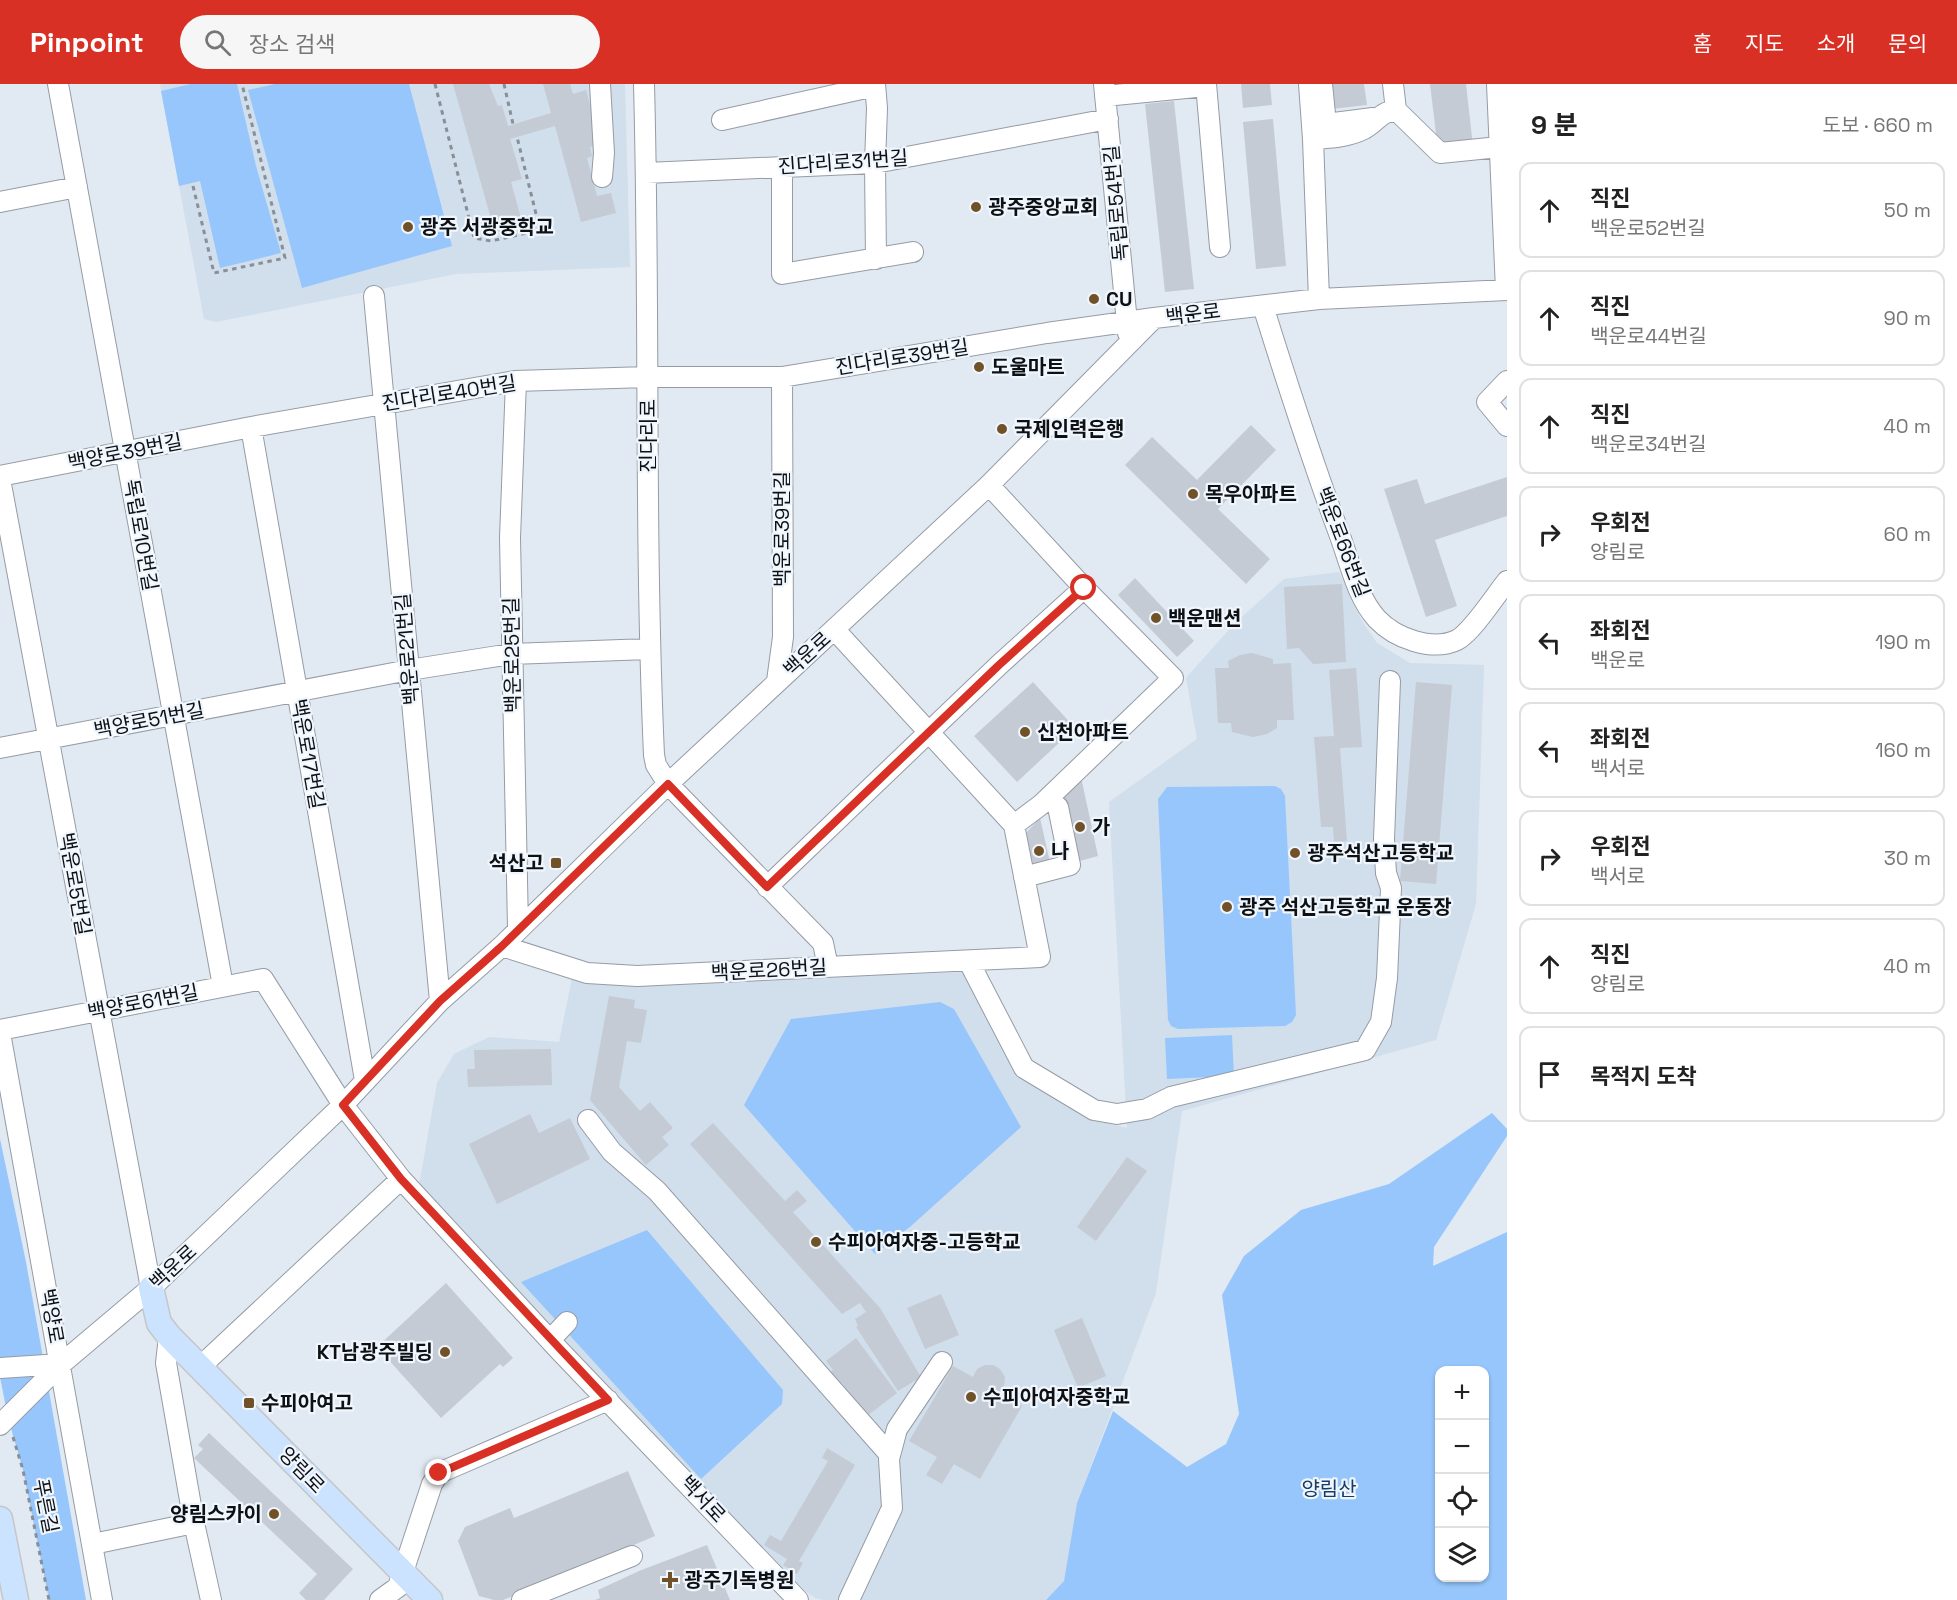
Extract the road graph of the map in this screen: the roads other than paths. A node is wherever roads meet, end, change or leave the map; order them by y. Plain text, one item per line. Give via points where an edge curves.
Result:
1 (58, 84) edge
2 (600, 84) edge
3 (644, 84) edge
4 (1309, 84) edge
5 (1322, 84) edge
6 (1393, 84) edge
7 (1497, 84) edge
8 (875, 85) edge
9 (1206, 85) edge
10 (1104, 90) edge
11 (1387, 114) junction
12 (1108, 119) junction
13 (722, 120) dead end
14 (1313, 139) junction
15 (1499, 147) junction
16 (875, 163) junction
17 (783, 167) junction
18 (1504, 169) edge
19 (646, 173) junction
20 (602, 177) dead end
21 (77, 187) junction
22 (0, 202) edge
23 (1220, 247) dead end
24 (913, 252) dead end
25 (876, 259) junction
26 (1506, 290) edge
27 (374, 296) dead end
28 (1319, 299) junction
29 (1263, 306) junction
30 (1154, 318) junction
31 (1127, 322) junction
32 (1129, 345) junction
33 (648, 377) junction
34 (782, 377) junction
35 (516, 381) junction
36 (1507, 381) edge
37 (384, 404) junction
38 (1507, 426) edge
39 (251, 427) junction
40 (125, 451) junction
41 (0, 478) edge
42 (989, 485) junction
43 (1507, 581) edge
44 (1084, 588) junction
45 (834, 630) junction
46 (649, 649) junction
47 (511, 654) junction
48 (409, 670) junction
49 (777, 681) junction
50 (1390, 681) dead end
51 (298, 691) junction
52 (174, 715) junction
53 (928, 734) junction
54 (49, 739) junction
55 (0, 748) edge
56 (668, 784) junction
57 (1058, 807) dead end
58 (1014, 825) junction
59 (1024, 877) junction
60 (767, 887) junction
61 (518, 928) junction
62 (502, 946) junction
63 (969, 962) junction
64 (828, 966) junction
65 (223, 986) junction
66 (440, 1001) junction
67 (98, 1010) junction
68 (0, 1031) edge
69 (365, 1080) junction
70 (343, 1105) junction
71 (588, 1120) dead end
72 (401, 1179) junction
73 (151, 1288) junction
74 (567, 1322) dead end
75 (169, 1336) junction
76 (550, 1340) junction
77 (942, 1362) dead end
78 (61, 1364) junction
79 (201, 1366) junction
80 (0, 1368) edge
81 (608, 1400) junction
82 (4, 1422) edge
83 (890, 1455) junction
84 (0, 1519) edge
85 (194, 1523) junction
86 (93, 1544) junction
87 (632, 1556) dead end
88 (404, 1574) junction
89 (16, 1600) edge
90 (102, 1600) edge
91 (211, 1600) edge
92 (380, 1600) edge
93 (430, 1600) edge
94 (522, 1600) edge
95 (798, 1600) edge
96 (849, 1600) edge

1 - 21 street, 독립로10번길
2 - 20 street
3 - 19 street, 진다리로
4 - 14 street
5 - 11 street via 1326,124
6 - 11 street
7 - 15 street
8 - 13 street
8 - 16 street
9 - 10 street
9 - 23 street
10 - 12 street, 독립로54번길
11 - 14 street via 1345,136
11 - 15 street via 1440,153
12 - 16 street, 진다리로31번길
12 - 31 street, 독립로54번길
14 - 28 street
15 - 18 street
16 - 17 street, 진다리로31번길
16 - 25 street
17 - 19 street, 진다리로31번길
17 - 25 street via 782,274
18 - 26 street
19 - 33 street, 진다리로
21 - 22 street
21 - 40 street, 독립로10번길
24 - 25 street
26 - 28 street, 백운로
27 - 37 street, 백운로21번길
28 - 29 street, 백운로
29 - 30 street, 백운로
29 - 43 street, 백운로66번길 via 1362,598 1377,618 1415,641 1450,643 1466,633
30 - 31 street, 진다리로39번길
30 - 32 street, 백운로
31 - 32 street, 독립로54번길
31 - 34 street, 진다리로39번길
32 - 42 street, 백운로
33 - 34 street, 진다리로39번길
33 - 35 street, 진다리로40번길
33 - 46 street, 진다리로
34 - 49 street, 백운로39번길 via 783,637
35 - 37 street, 진다리로40번길
35 - 47 street, 백운로25번길 via 510,538
36 - 38 street via 1487,402
37 - 39 street, 진다리로40번길
37 - 48 street, 백운로21번길
39 - 40 street, 백양로39번길
39 - 51 street, 백운로17번길
40 - 41 street, 백양로39번길
40 - 52 street, 독립로10번길
41 - 54 street, 백운로5번길
42 - 44 street
42 - 45 street, 백운로
44 - 53 street
44 - 58 street via 1173,678 1042,804
45 - 49 street, 백운로
45 - 53 street
46 - 47 street, 백양로51번길
46 - 56 street, 진다리로 via 654,755
47 - 48 street, 백양로51번길
47 - 61 street, 백운로25번길
48 - 51 street, 백양로51번길
48 - 66 street, 백운로21번길
49 - 56 street, 백운로
50 - 63 street via 1384,839 1391,888 1387,978 1381,1022 1365,1050 1171,1097 1147,1109 1117,1114 1095,1110 1024,1068
51 - 52 street, 백양로51번길
51 - 69 street, 백운로17번길
52 - 54 street, 백양로51번길
52 - 65 street, 독립로10번길
53 - 58 street
53 - 60 street
54 - 55 street, 백양로51번길
54 - 67 street, 백운로5번길
56 - 60 street
56 - 61 street, 백운로
57 - 59 street via 1070,865
58 - 59 street
59 - 63 street, 백운로26번길 via 1040,957
60 - 64 street via 824,943
61 - 62 street, 백운로
62 - 64 street, 백운로26번길 via 587,973 637,976
62 - 66 street, 백운로
63 - 64 street, 백운로26번길
65 - 67 street, 백양로61번길
65 - 70 street, 백양로61번길 via 263,979
66 - 69 street, 백운로
67 - 68 street, 백양로61번길
67 - 73 street, 백운로5번길
68 - 78 street, 백양로
69 - 70 street, 백운로
70 - 72 street, 백서로
70 - 73 street, 백운로
71 - 83 street via 612,1152 657,1191
72 - 76 street, 백서로
72 - 79 street
73 - 75 main road, 양림로 via 159,1323
73 - 78 street, 백운로
74 - 76 street
75 - 79 main road, 양림로
75 - 85 street via 166,1362
76 - 81 street, 백서로
77 - 83 street via 897,1429
78 - 80 street
78 - 82 street, 백운로
78 - 86 street, 백양로
79 - 88 main road, 양림로
81 - 88 street via 439,1473 432,1484
81 - 95 street, 백서로
83 - 96 street via 892,1509
84 - 89 main road
85 - 86 street
85 - 91 street
86 - 90 street, 백양로
87 - 94 street
88 - 92 street via 398,1587
88 - 93 main road, 양림로

